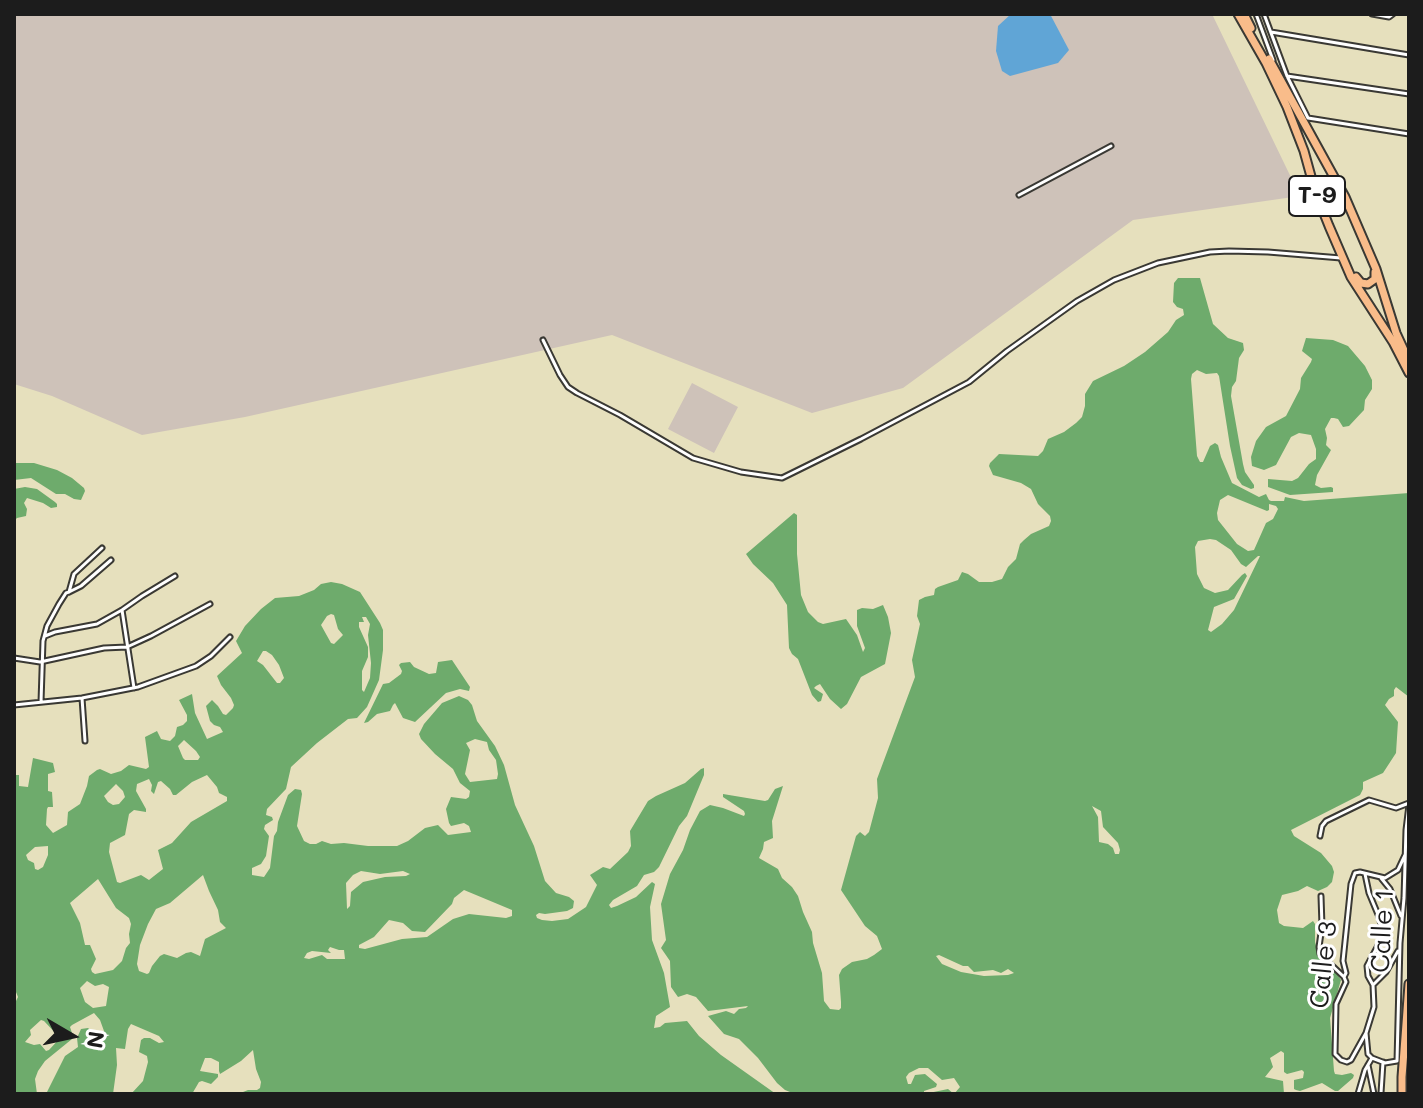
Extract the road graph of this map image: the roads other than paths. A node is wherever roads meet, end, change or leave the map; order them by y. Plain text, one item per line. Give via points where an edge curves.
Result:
1 (1241, 14) edge
2 (1256, 14) edge
3 (1264, 14) edge
4 (1372, 14) edge
5 (1393, 14) edge
6 (1271, 32) junction
7 (1409, 55) edge
8 (1278, 75) junction
9 (1287, 76) junction
10 (1409, 94) edge
11 (1409, 134) edge
12 (1111, 146) dead end
13 (1341, 189) junction
14 (1019, 195) dead end
15 (1321, 205) junction
16 (1342, 255) junction
17 (1376, 269) junction
18 (543, 340) dead end
19 (1409, 361) edge
20 (1409, 373) edge
21 (102, 548) dead end
22 (111, 560) dead end
23 (175, 576) dead end
24 (69, 592) junction
25 (210, 604) dead end
26 (122, 610) junction
27 (45, 636) junction
28 (230, 637) dead end
29 (127, 647) junction
30 (14, 658) edge
31 (43, 661) junction
32 (134, 688) junction
33 (82, 698) junction
34 (41, 702) junction
35 (14, 705) edge
36 (85, 741) dead end
37 (1409, 804) edge
38 (1320, 836) dead end
39 (1405, 855) junction
40 (1365, 874) junction
41 (1381, 878) junction
42 (1321, 896) dead end
43 (1403, 920) junction
44 (1400, 943) junction
45 (1344, 977) junction
46 (1409, 984) edge
47 (1373, 985) junction
48 (1408, 1018) edge
49 (1366, 1033) junction
50 (1372, 1058) junction
51 (1383, 1062) junction
52 (1368, 1065) junction
53 (1381, 1093) edge
54 (1358, 1094) edge
55 (1374, 1094) edge
56 (1402, 1094) edge

1 - 8 highway, T-9
1 - 15 highway, T-9 via 1287,107
2 - 8 street
3 - 6 street
4 - 5 street
6 - 7 street
6 - 9 street
8 - 13 highway, T-9
9 - 10 street
9 - 11 street via 1308,118
12 - 14 street
13 - 15 highway, T-9 via 1325,184
13 - 17 highway, T-9
15 - 16 highway, T-9
16 - 17 highway, T-9 via 1361,283 1373,281
16 - 18 street via 1229,251 1186,256 1110,281 969,382 782,478 693,458 577,393 560,375
16 - 20 highway, T-9
17 - 19 highway, T-9
21 - 24 street via 74,574
22 - 24 street
23 - 26 street
24 - 27 street
25 - 29 street
26 - 27 street via 97,624
26 - 29 street
27 - 31 street
28 - 32 street via 196,666
29 - 31 street
29 - 32 street
30 - 31 street
31 - 34 street
32 - 33 street
33 - 34 street
33 - 36 street
34 - 35 street
37 - 38 street via 1396,808 1369,800 1326,821
37 - 39 street, Calle 1
39 - 41 street via 1398,870
39 - 43 street, Calle 1
40 - 41 street
40 - 45 street, Calle 3 via 1355,873 1351,884
40 - 47 street via 1382,928 1367,966
41 - 43 street
42 - 45 street via 1320,954
43 - 44 street, Calle 1
44 - 47 street
44 - 51 street, Calle 1 via 1397,1061
45 - 49 street, Calle 3 via 1336,1004 1335,1054 1351,1060
46 - 48 highway
47 - 49 street via 1374,1007
48 - 56 highway
49 - 50 street
50 - 51 street
50 - 52 street
51 - 53 street
52 - 54 street
52 - 55 street

